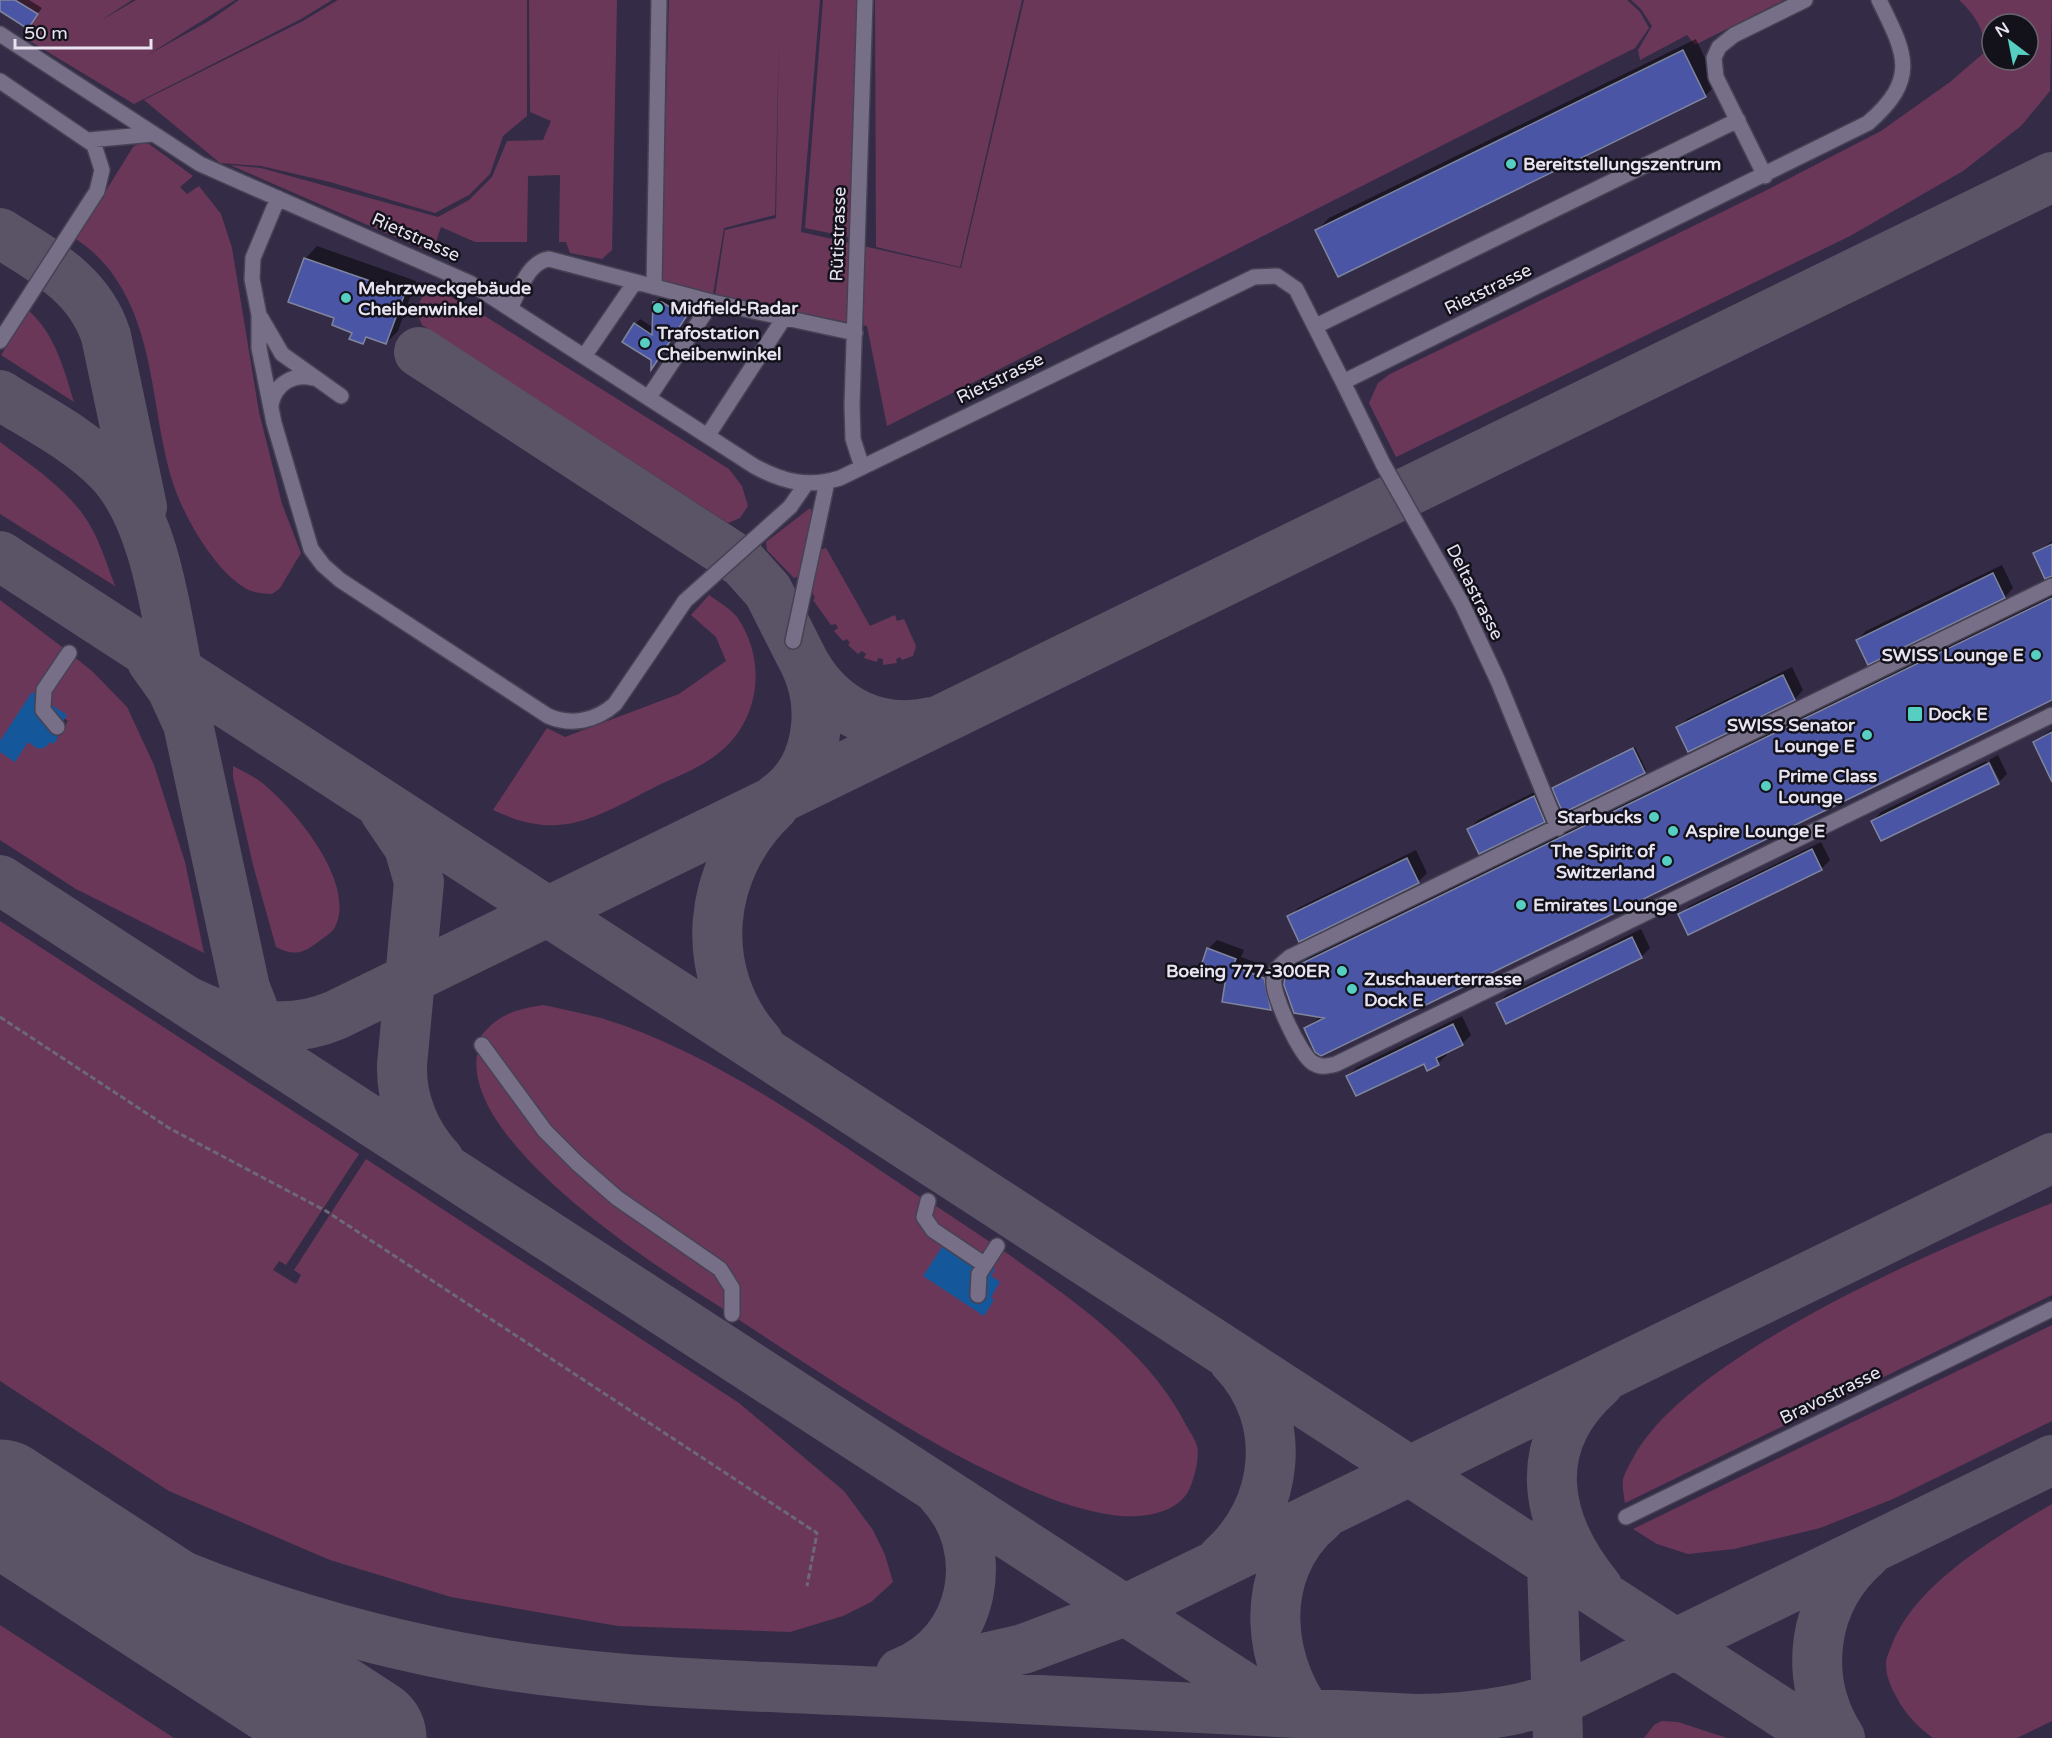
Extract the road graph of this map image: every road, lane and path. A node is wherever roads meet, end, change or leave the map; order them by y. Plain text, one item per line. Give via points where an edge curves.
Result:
1 (659, 0) edge
2 (865, 0) edge
3 (1805, 0) edge
4 (1879, 0) edge
5 (0, 34) edge
6 (0, 81) edge
7 (1738, 120) junction
8 (153, 134) junction
9 (89, 140) junction
10 (1765, 176) junction
11 (278, 198) junction
12 (636, 282) junction
13 (654, 287) junction
14 (712, 302) junction
15 (510, 308) junction
16 (259, 315) junction
17 (784, 318) junction
18 (1316, 326) junction
19 (855, 333) junction
20 (0, 341) edge
21 (585, 355) junction
22 (316, 379) junction
23 (1343, 382) junction
24 (341, 396) dead end
25 (649, 397) junction
26 (271, 406) junction
27 (708, 435) junction
28 (862, 467) junction
29 (827, 482) junction
30 (806, 484) junction
31 (2052, 586) edge
32 (793, 640) dead end
33 (69, 652) dead end
34 (2052, 715) edge
35 (57, 727) dead end
36 (1558, 828) junction
37 (0, 1017) edge
38 (482, 1045) dead end
39 (928, 1201) dead end
40 (997, 1246) dead end
41 (986, 1264) junction
42 (978, 1295) dead end
43 (2052, 1309) edge
44 (732, 1314) dead end
45 (1626, 1517) dead end
46 (807, 1586) dead end

1 - 13 lane
2 - 19 lane, Rütistrasse
3 - 7 lane via 1734,35 1719,48 1714,58 1716,77
4 - 10 lane, Rietstrasse via 1904,57 1901,79 1889,102 1854,132
5 - 8 lane, Rietstrasse
6 - 9 lane
7 - 10 lane
7 - 18 lane
8 - 9 lane
8 - 11 lane, Rietstrasse via 200,164
9 - 20 lane via 100,160 101,184
10 - 23 lane, Rietstrasse
11 - 15 lane, Rietstrasse via 470,283
11 - 16 lane via 253,258 252,279
12 - 13 lane
12 - 15 lane via 544,260 531,269
12 - 21 lane
13 - 14 lane
14 - 17 lane
14 - 25 lane
15 - 21 lane, Rietstrasse
16 - 22 lane via 282,354
16 - 26 lane via 259,348
17 - 19 lane
17 - 27 lane
18 - 23 lane, Rietstrasse
18 - 28 lane, Rietstrasse via 1303,299 1287,280 1267,275 1254,277
19 - 28 lane, Rütistrasse via 852,439
21 - 25 lane, Rietstrasse
22 - 24 lane
22 - 26 lane via 305,376 288,380 276,390
23 - 36 lane, Deltastrasse via 1383,464 1462,604
25 - 27 lane, Rietstrasse
26 - 30 lane via 303,528 323,565 340,580 558,720 587,719 615,704 685,601 790,507
27 - 30 lane, Rietstrasse via 767,473
28 - 29 lane, Rietstrasse
29 - 30 lane, Rietstrasse
29 - 32 lane
31 - 36 lane
33 - 35 lane via 44,690 43,710
34 - 36 lane via 1343,1061 1328,1067 1307,1058 1276,996 1273,980 1277,967 1290,957
37 - 46 path via 169,1128 326,1211 817,1533
38 - 44 lane via 545,1131 577,1163 636,1212 720,1269 732,1288
39 - 41 lane via 924,1217 933,1230
40 - 41 lane
41 - 42 lane via 979,1274
43 - 45 lane, Bravostrasse

